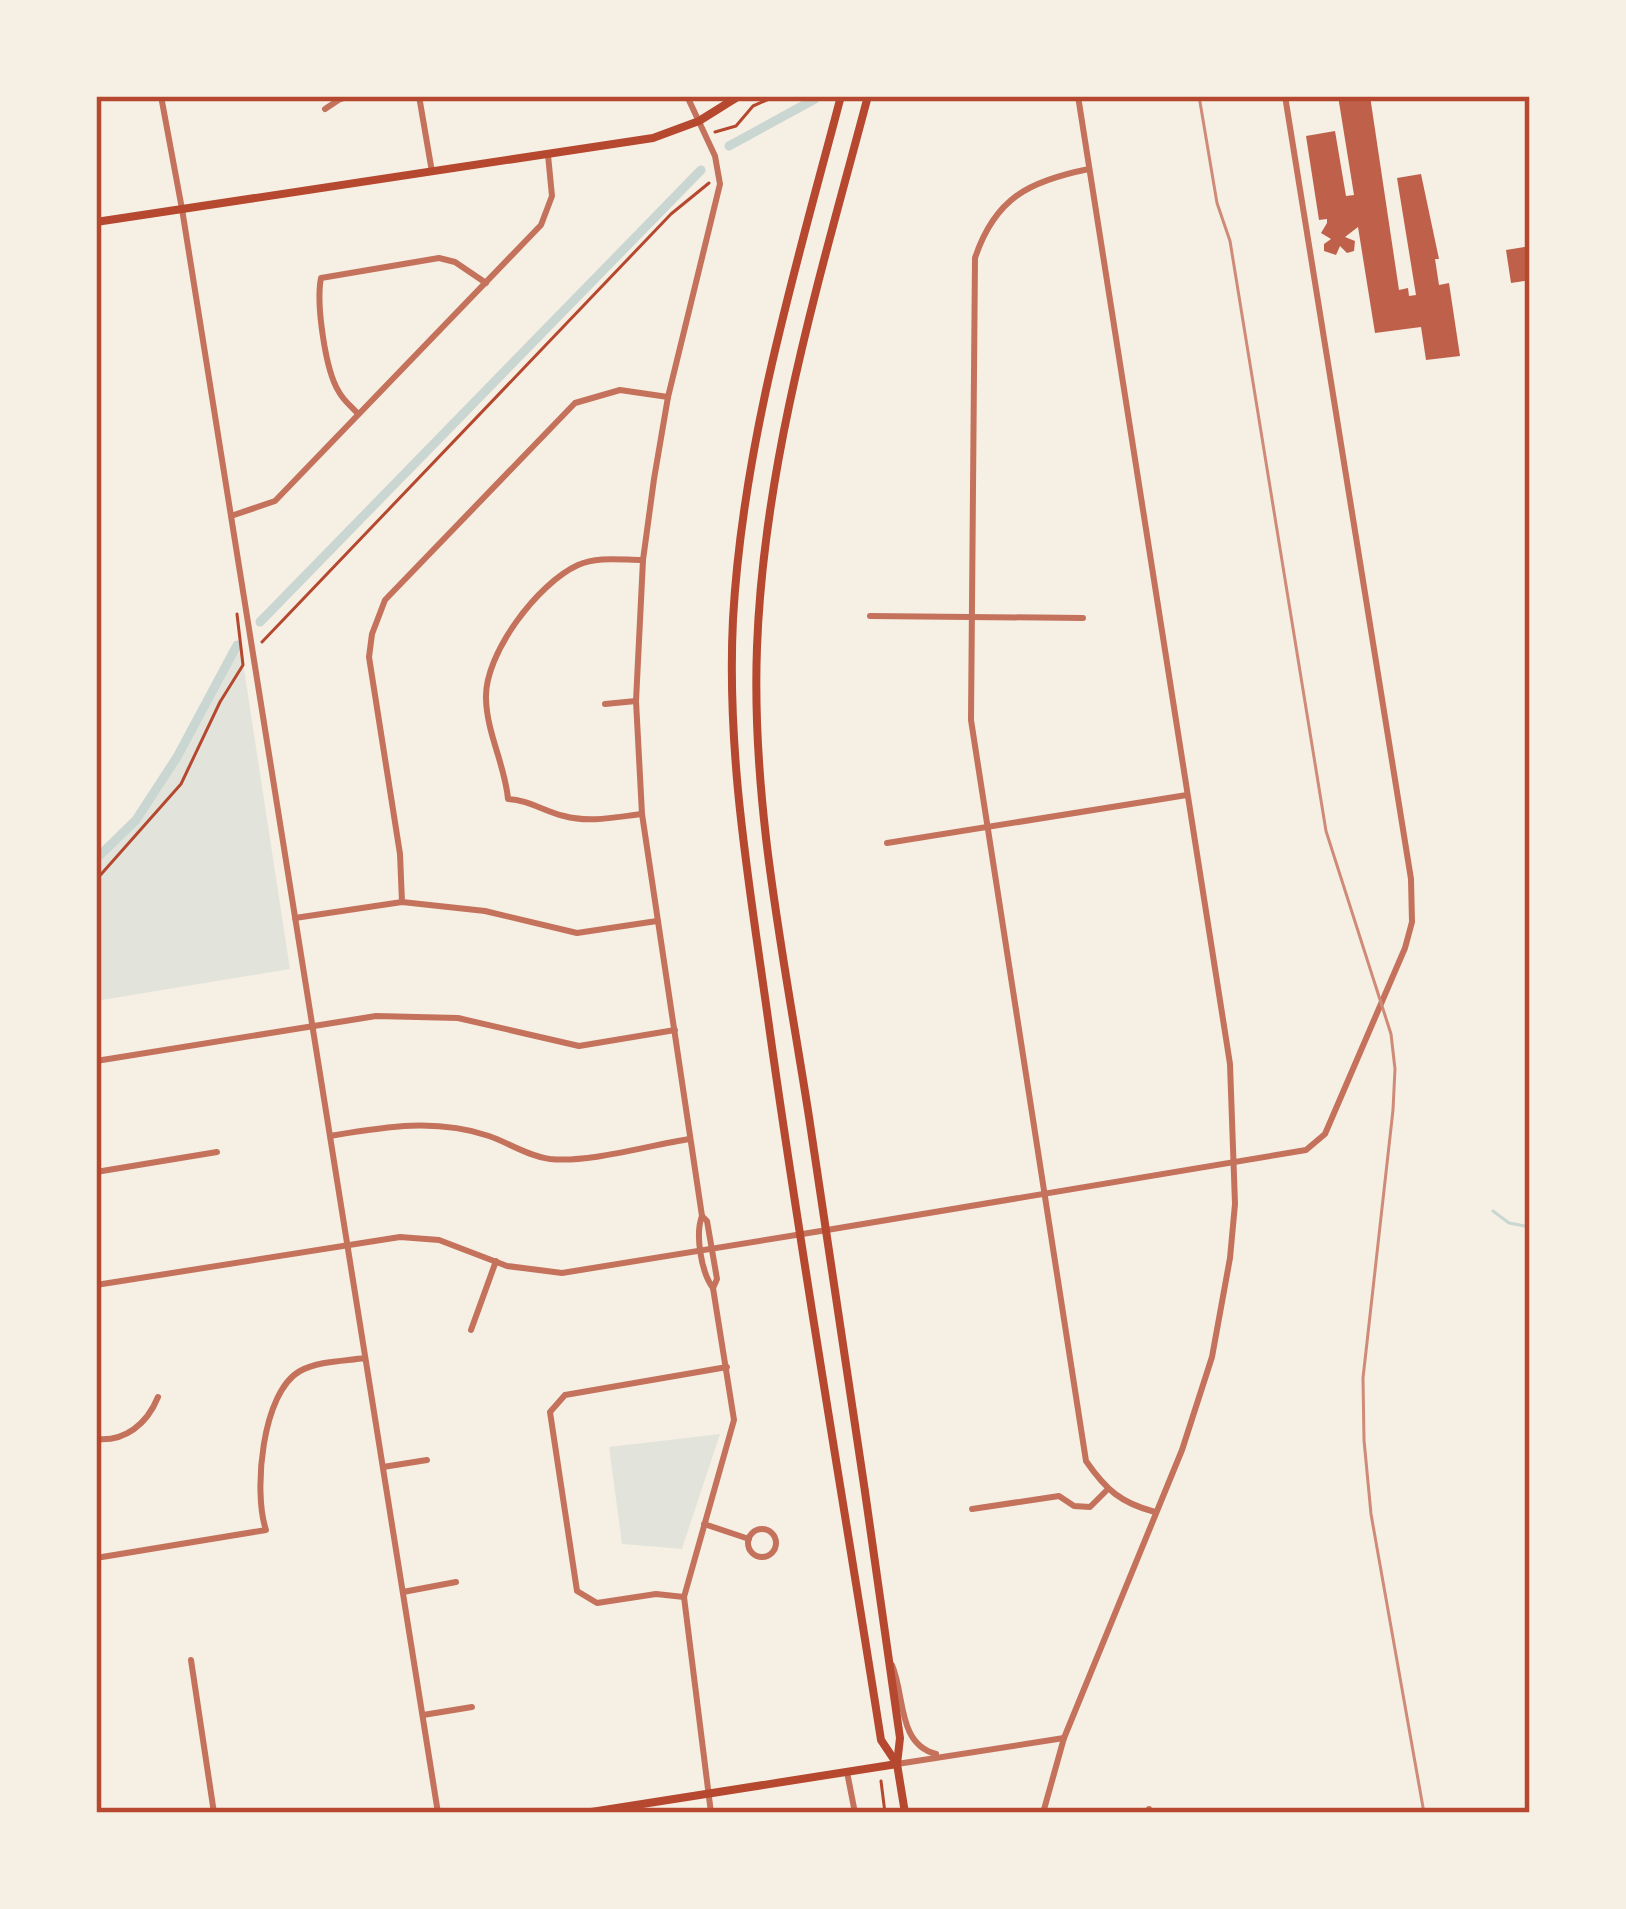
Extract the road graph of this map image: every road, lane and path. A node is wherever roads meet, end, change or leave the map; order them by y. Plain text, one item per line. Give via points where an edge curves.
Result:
1 (161, 96) edge
2 (352, 96) edge
3 (419, 96) edge
4 (687, 96) edge
5 (739, 96) edge
6 (776, 96) edge
7 (841, 96) edge
8 (868, 96) edge
9 (1078, 96) edge
10 (1285, 96) edge
11 (325, 109) dead end
12 (699, 122) junction
13 (714, 134) dead end
14 (548, 154) junction
15 (1089, 169) junction
16 (432, 172) junction
17 (709, 183) dead end
18 (182, 208) junction
19 (96, 221) edge
20 (486, 283) junction
21 (668, 398) junction
22 (358, 415) junction
23 (231, 516) junction
24 (644, 560) junction
25 (247, 612) junction
26 (870, 616) dead end
27 (970, 616) junction
28 (1083, 618) dead end
29 (257, 628) dead end
30 (636, 701) junction
31 (605, 704) dead end
32 (1186, 795) junction
33 (642, 814) junction
34 (986, 826) junction
35 (887, 843) dead end
36 (96, 880) edge
37 (402, 902) junction
38 (296, 918) junction
39 (657, 921) junction
40 (313, 1027) junction
41 (675, 1030) junction
42 (96, 1060) edge
43 (330, 1136) junction
44 (690, 1138) junction
45 (217, 1152) dead end
46 (1235, 1163) junction
47 (96, 1172) edge
48 (1045, 1195) junction
49 (827, 1230) junction
50 (798, 1235) junction
51 (347, 1246) junction
52 (707, 1251) junction
53 (496, 1262) junction
54 (96, 1285) edge
55 (471, 1330) dead end
56 (365, 1358) junction
57 (727, 1367) junction
58 (158, 1397) dead end
59 (96, 1439) edge
60 (427, 1460) dead end
61 (383, 1467) junction
62 (1106, 1491) junction
63 (972, 1509) dead end
64 (1155, 1512) junction
65 (704, 1524) junction
66 (749, 1539) junction
67 (96, 1558) edge
68 (456, 1582) dead end
69 (403, 1592) junction
70 (684, 1597) junction
71 (889, 1658) junction
72 (191, 1660) dead end
73 (472, 1707) dead end
74 (423, 1715) junction
75 (1064, 1738) junction
76 (946, 1756) junction
77 (897, 1764) junction
78 (847, 1772) junction
79 (880, 1781) dead end
80 (709, 1793) junction
81 (214, 1813) edge
82 (437, 1813) edge
83 (585, 1813) edge
84 (712, 1813) edge
85 (854, 1813) edge
86 (885, 1813) edge
87 (904, 1813) edge
88 (1043, 1813) edge

1 - 18 street
2 - 11 street
3 - 16 street
4 - 12 street
5 - 12 main road
6 - 13 path
7 - 50 main road via 758,430 733,618 739,824
8 - 49 main road via 788,407 767,519 757,648 767,846
9 - 15 street
10 - 46 street via 1412,910 1405,948 1325,1134 1295,1154
12 - 14 main road via 653,138
12 - 21 street via 720,184
14 - 16 main road
14 - 20 street via 549,212
15 - 27 street via 1006,202 975,258
15 - 32 street
16 - 18 main road
17 - 29 path via 260,644
18 - 19 main road
18 - 23 street
20 - 22 street
20 - 22 street via 455,262 430,258 321,278 333,380
21 - 24 street
21 - 37 street via 620,390 575,403 385,600 369,657
22 - 23 street via 275,501
23 - 25 street
24 - 30 street
24 - 33 street via 599,559 562,574 501,644 486,697 508,799 583,820
25 - 36 path via 235,615 243,664 181,784
25 - 38 street
26 - 27 street
27 - 28 street
27 - 34 street via 971,720
30 - 31 street
30 - 33 street
32 - 34 street
32 - 46 street via 1230,1064
33 - 39 street
34 - 35 street
34 - 48 street
37 - 38 street
37 - 39 street via 577,933
38 - 40 street
39 - 41 street
40 - 41 street via 376,1016 458,1018 579,1046
40 - 42 street
40 - 43 street
41 - 44 street
43 - 44 street via 430,1125 567,1159
43 - 51 street
44 - 52 street
45 - 47 street
46 - 48 street
46 - 64 street via 1230,1258 1212,1358
48 - 49 street
48 - 62 street via 1086,1461
49 - 50 street
49 - 71 main road
50 - 52 street
50 - 77 main road via 881,1740
51 - 53 street via 426,1238
51 - 54 street
51 - 56 street
52 - 53 street via 562,1273
52 - 57 street
53 - 55 street
56 - 61 street
56 - 67 street via 298,1371 277,1395 259,1493 266,1530
57 - 65 street via 734,1420
57 - 70 street via 565,1395 550,1412 578,1591 596,1603
58 - 59 street via 150,1415 121,1438
60 - 61 street
61 - 69 street
62 - 63 street via 1090,1507 1059,1496
62 - 64 street
64 - 75 street
65 - 66 street
65 - 70 street
66 - 66 street via 768,1530 774,1551 760,1557
68 - 69 street
69 - 74 street
70 - 80 street
71 - 76 street via 909,1732 927,1752
71 - 77 main road
72 - 81 street
73 - 74 street
74 - 82 street
75 - 76 street
75 - 88 street
76 - 77 street
77 - 78 main road
77 - 87 main road
78 - 80 main road
78 - 85 street
79 - 86 path
80 - 83 main road
80 - 84 street

